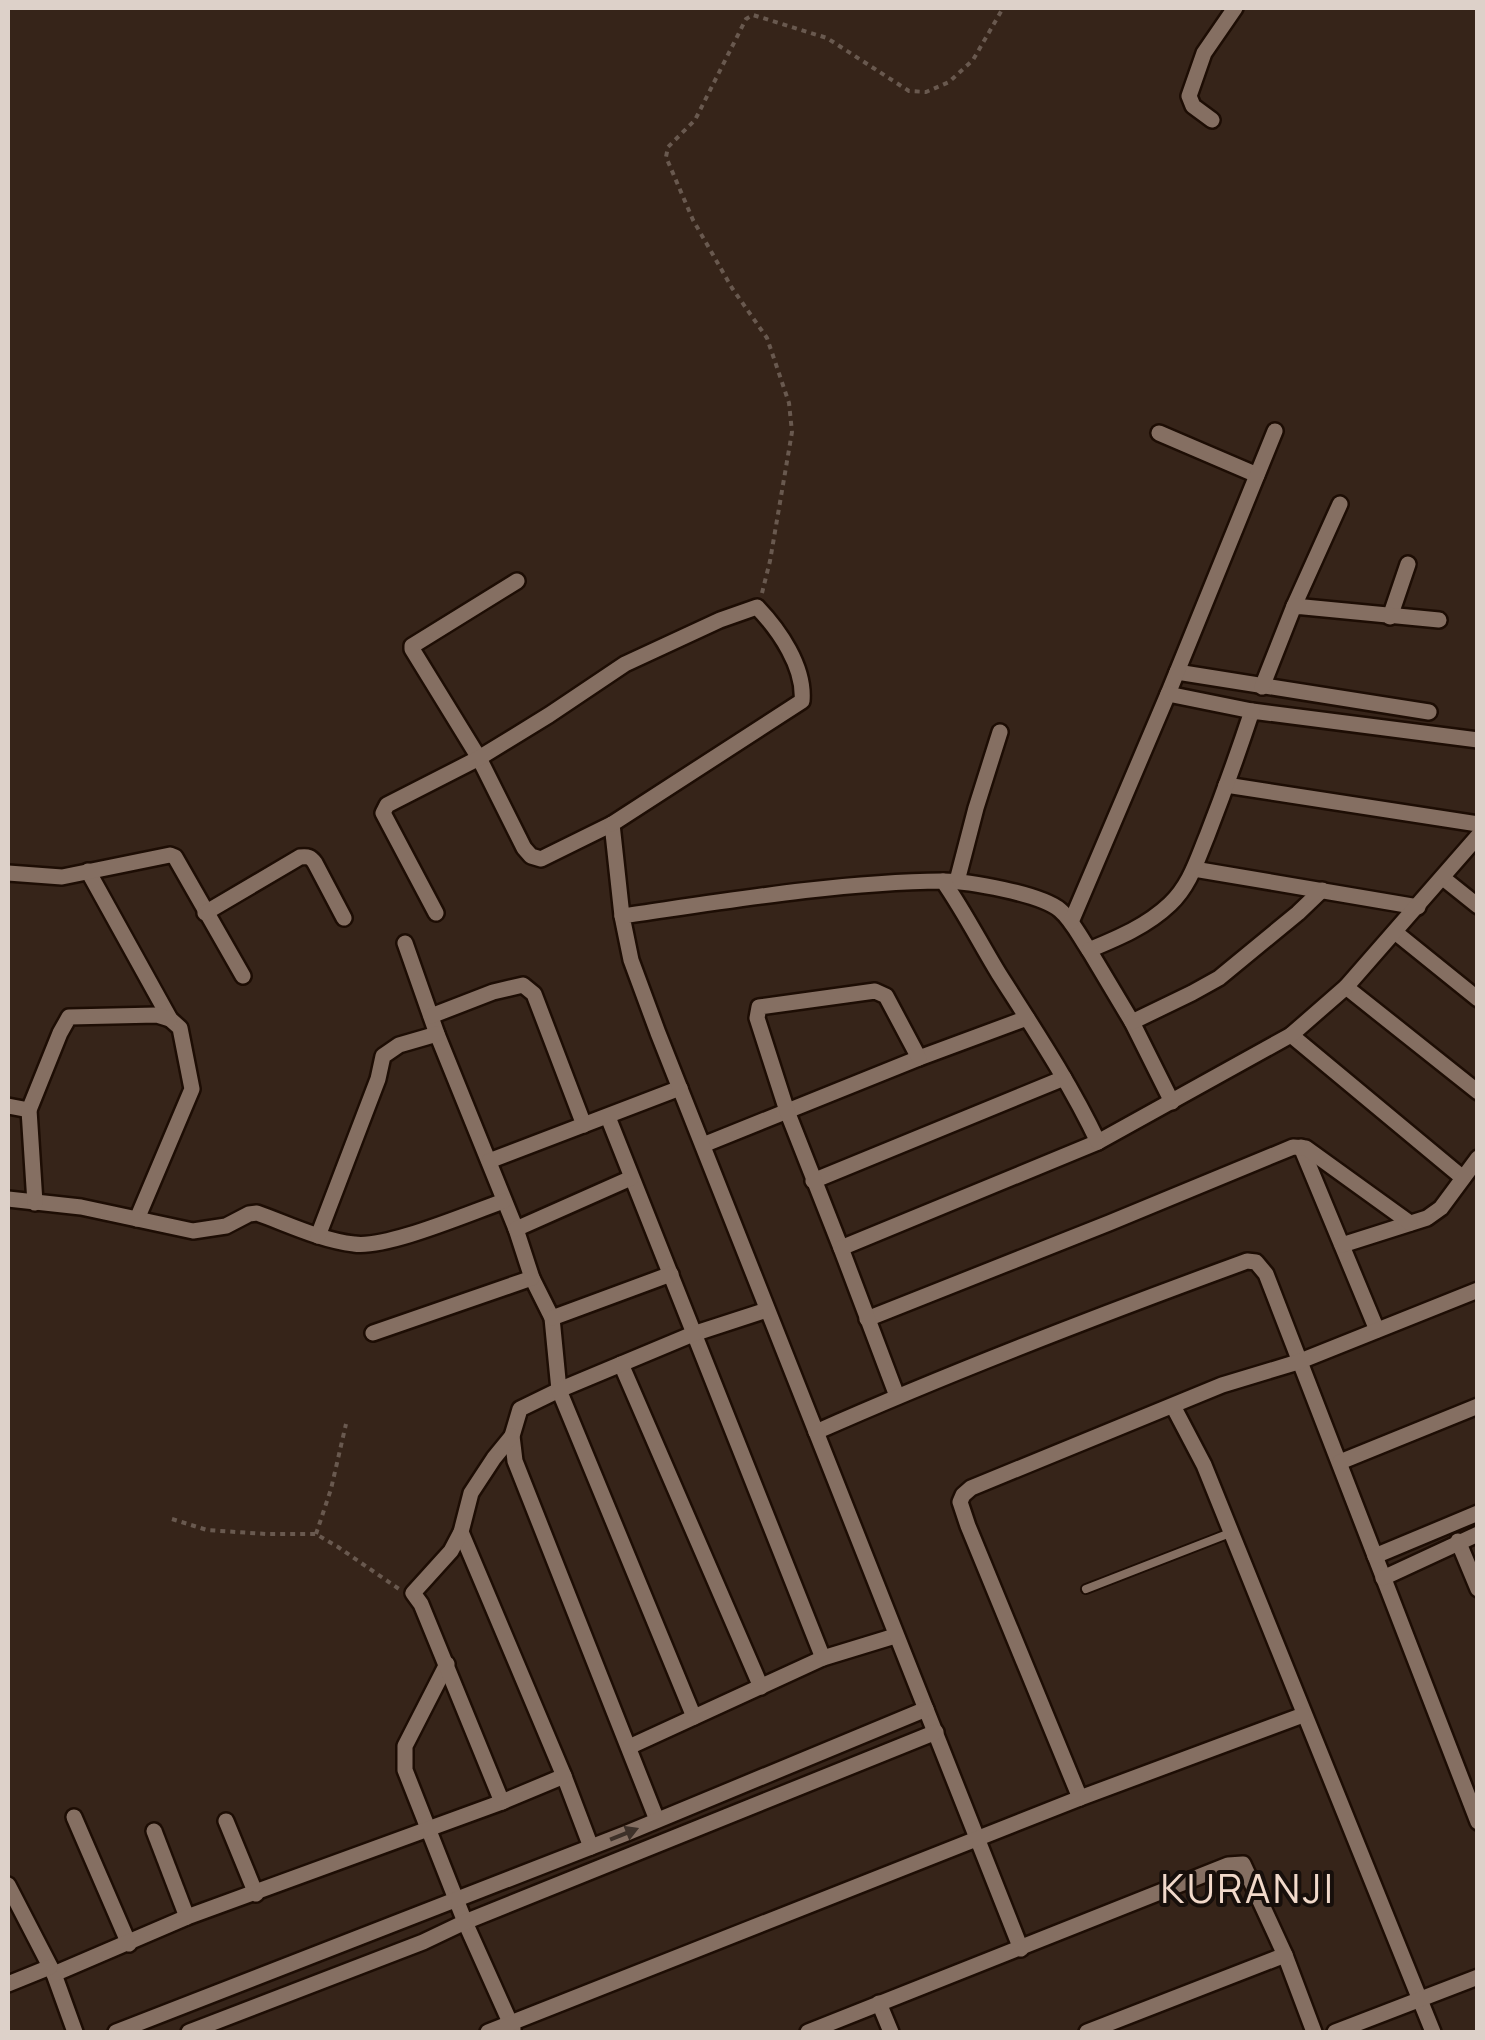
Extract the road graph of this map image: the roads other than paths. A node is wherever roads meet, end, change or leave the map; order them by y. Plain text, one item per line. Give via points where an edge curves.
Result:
1 (1236, 8) edge
2 (1212, 120) dead end
3 (1275, 431) dead end
4 (1159, 433) dead end
5 (1257, 475) junction
6 (1340, 504) dead end
7 (1408, 564) dead end
8 (516, 581) dead end
9 (1294, 606) junction
10 (1390, 616) junction
11 (1439, 620) dead end
12 (1177, 672) junction
13 (1262, 687) junction
14 (1168, 694) junction
15 (1252, 711) junction
16 (1429, 712) dead end
17 (1000, 732) dead end
18 (1478, 740) edge
19 (478, 758) junction
20 (1226, 785) junction
21 (612, 824) junction
22 (1478, 824) edge
23 (1478, 836) edge
24 (1194, 869) junction
25 (88, 871) junction
26 (8, 873) edge
27 (1443, 878) junction
28 (950, 881) junction
29 (1322, 890) junction
30 (1418, 906) junction
31 (1478, 906) edge
32 (205, 913) junction
33 (436, 913) dead end
34 (622, 916) junction
35 (344, 918) dead end
36 (1071, 922) junction
37 (1394, 932) junction
38 (406, 942) dead end
39 (1089, 950) junction
40 (243, 976) dead end
41 (1346, 987) junction
42 (1478, 999) edge
43 (431, 1016) junction
44 (1026, 1018) junction
45 (170, 1019) junction
46 (1132, 1022) junction
47 (437, 1034) junction
48 (1291, 1035) junction
49 (919, 1058) junction
50 (1064, 1078) junction
51 (680, 1088) junction
52 (1478, 1092) edge
53 (1172, 1102) junction
54 (8, 1106) edge
55 (30, 1110) junction
56 (787, 1111) junction
57 (608, 1117) junction
58 (584, 1125) junction
59 (1098, 1142) junction
60 (704, 1144) junction
61 (1301, 1147) junction
62 (1478, 1158) edge
63 (490, 1162) junction
64 (631, 1178) junction
65 (1464, 1178) junction
66 (813, 1180) junction
67 (8, 1199) edge
68 (504, 1201) junction
69 (34, 1202) junction
70 (137, 1218) junction
71 (1410, 1224) junction
72 (516, 1228) junction
73 (318, 1236) junction
74 (1342, 1246) junction
75 (841, 1248) junction
76 (670, 1274) junction
77 (532, 1278) junction
78 (1478, 1290) edge
79 (766, 1310) junction
80 (552, 1318) junction
81 (868, 1319) junction
82 (1377, 1330) junction
83 (374, 1333) dead end
84 (694, 1334) junction
85 (1298, 1362) junction
86 (620, 1364) junction
87 (559, 1390) junction
88 (897, 1396) junction
89 (1174, 1406) junction
90 (1478, 1406) edge
91 (816, 1432) junction
92 (512, 1436) junction
93 (1340, 1462) junction
94 (1478, 1513) edge
95 (462, 1532) junction
96 (1230, 1533) junction
97 (1478, 1534) edge
98 (1458, 1541) junction
99 (1374, 1556) junction
100 (1383, 1578) junction
101 (1086, 1589) dead end
102 (1478, 1589) edge
103 (895, 1636) junction
104 (822, 1658) junction
105 (446, 1664) junction
106 (761, 1687) junction
107 (926, 1709) junction
108 (1303, 1715) junction
109 (694, 1717) junction
110 (936, 1732) junction
111 (629, 1747) junction
112 (564, 1776) junction
113 (1080, 1798) junction
114 (502, 1802) junction
115 (74, 1817) dead end
116 (657, 1820) junction
117 (226, 1821) dead end
118 (1478, 1822) edge
119 (429, 1829) junction
120 (154, 1831) dead end
121 (978, 1839) junction
122 (591, 1847) junction
123 (8, 1884) edge
124 (256, 1894) junction
125 (456, 1900) junction
126 (187, 1918) junction
127 (465, 1922) junction
128 (129, 1944) junction
129 (1021, 1948) junction
130 (1285, 1955) junction
131 (52, 1970) junction
132 (1478, 1978) edge
133 (8, 1984) edge
134 (1421, 2000) junction
135 (879, 2003) junction
136 (513, 2028) edge
137 (75, 2032) edge
138 (116, 2032) edge
139 (189, 2032) edge
140 (488, 2032) edge
141 (808, 2032) edge
142 (890, 2032) edge
143 (1087, 2032) edge
144 (1314, 2032) edge
145 (1335, 2032) edge
146 (1433, 2032) edge

1 - 2 street via 1204,52 1188,96
3 - 5 street
4 - 5 street
5 - 12 street
6 - 9 street
7 - 10 street
8 - 19 street via 412,646
9 - 10 street
9 - 13 street
10 - 11 street
12 - 13 street
12 - 14 street
13 - 16 street
14 - 15 street
14 - 36 street
15 - 18 street
15 - 20 street
17 - 28 street
19 - 21 street via 531,856 541,859
19 - 21 street via 625,664 757,607 793,660 802,700
19 - 33 street via 383,813
20 - 22 street
20 - 24 street
21 - 34 street
23 - 27 street
24 - 29 street
24 - 39 street via 1172,903 1150,920
25 - 26 street via 62,877
25 - 32 street via 170,855
25 - 45 street
27 - 30 street
27 - 31 street
28 - 34 street
28 - 36 street via 1036,899
28 - 44 street
29 - 30 street
29 - 46 street via 1219,978
30 - 37 street
32 - 35 street via 306,856
32 - 40 street
34 - 51 street via 631,960
36 - 39 street
37 - 41 street
37 - 42 street
38 - 43 street
39 - 46 street
41 - 48 street
41 - 52 street
43 - 47 street
43 - 58 street via 523,985 534,994
44 - 49 street
44 - 50 street
45 - 55 street via 69,1018
45 - 70 street via 180,1028 192,1089
46 - 53 street
47 - 63 street
47 - 73 street via 383,1056
48 - 53 street
48 - 65 street
49 - 56 street
49 - 56 street via 886,996 875,991 760,1008 756,1018
50 - 59 street
50 - 66 street
51 - 57 street
51 - 60 street
53 - 59 street
54 - 55 street
55 - 69 street
56 - 60 street
56 - 66 street
57 - 58 street
57 - 64 street
58 - 63 street
59 - 75 street
60 - 79 street
61 - 71 street
61 - 74 street
61 - 81 street
62 - 65 street
63 - 68 street
64 - 72 street
64 - 76 street
65 - 71 street via 1440,1208
66 - 75 street
67 - 69 street
68 - 72 street
68 - 73 street via 384,1242 357,1245
69 - 70 street
70 - 73 street via 194,1230 256,1213
71 - 74 street
72 - 77 street
74 - 82 street
75 - 81 street
76 - 80 street
76 - 84 street
77 - 80 street
77 - 83 street
78 - 82 street
79 - 84 street
79 - 91 street
80 - 87 street
81 - 88 street
82 - 85 street
84 - 86 street
84 - 104 street
85 - 88 street via 1266,1274 1247,1261
85 - 89 street
85 - 93 street
86 - 87 street
86 - 106 street
87 - 92 street via 520,1409
87 - 109 street
88 - 91 street
89 - 96 street
89 - 113 street via 970,1488 960,1502
90 - 93 street
91 - 103 street
92 - 95 street via 471,1493
92 - 111 street via 514,1461
93 - 99 street
94 - 99 street
95 - 105 street via 413,1593
95 - 112 street
96 - 101 lane
96 - 108 street
97 - 98 street
98 - 100 street
98 - 102 street
99 - 100 street
100 - 118 street
103 - 104 street
103 - 107 street
104 - 106 street
105 - 114 street
105 - 119 street via 405,1746 405,1770
106 - 109 street
107 - 110 street
107 - 116 street
108 - 113 street
108 - 134 street
109 - 111 street
110 - 121 street
110 - 127 street
111 - 116 street
112 - 114 street
112 - 122 street
113 - 121 street
114 - 119 street
115 - 128 street
122 -> 116 street
117 - 124 street
119 - 124 street
119 - 125 street
120 - 126 street
121 - 129 street
121 - 136 street
122 - 125 street
123 - 131 street
124 - 126 street
125 - 127 street
125 - 138 street
126 - 128 street
127 - 136 street
127 - 139 street
128 - 131 street
129 - 130 street via 1228,1864 1243,1864
129 - 135 street
130 - 143 street
130 - 144 street
131 - 133 street
131 - 137 street
132 - 134 street
134 - 145 street
134 - 146 street
135 - 141 street
135 - 142 street
136 - 140 street

